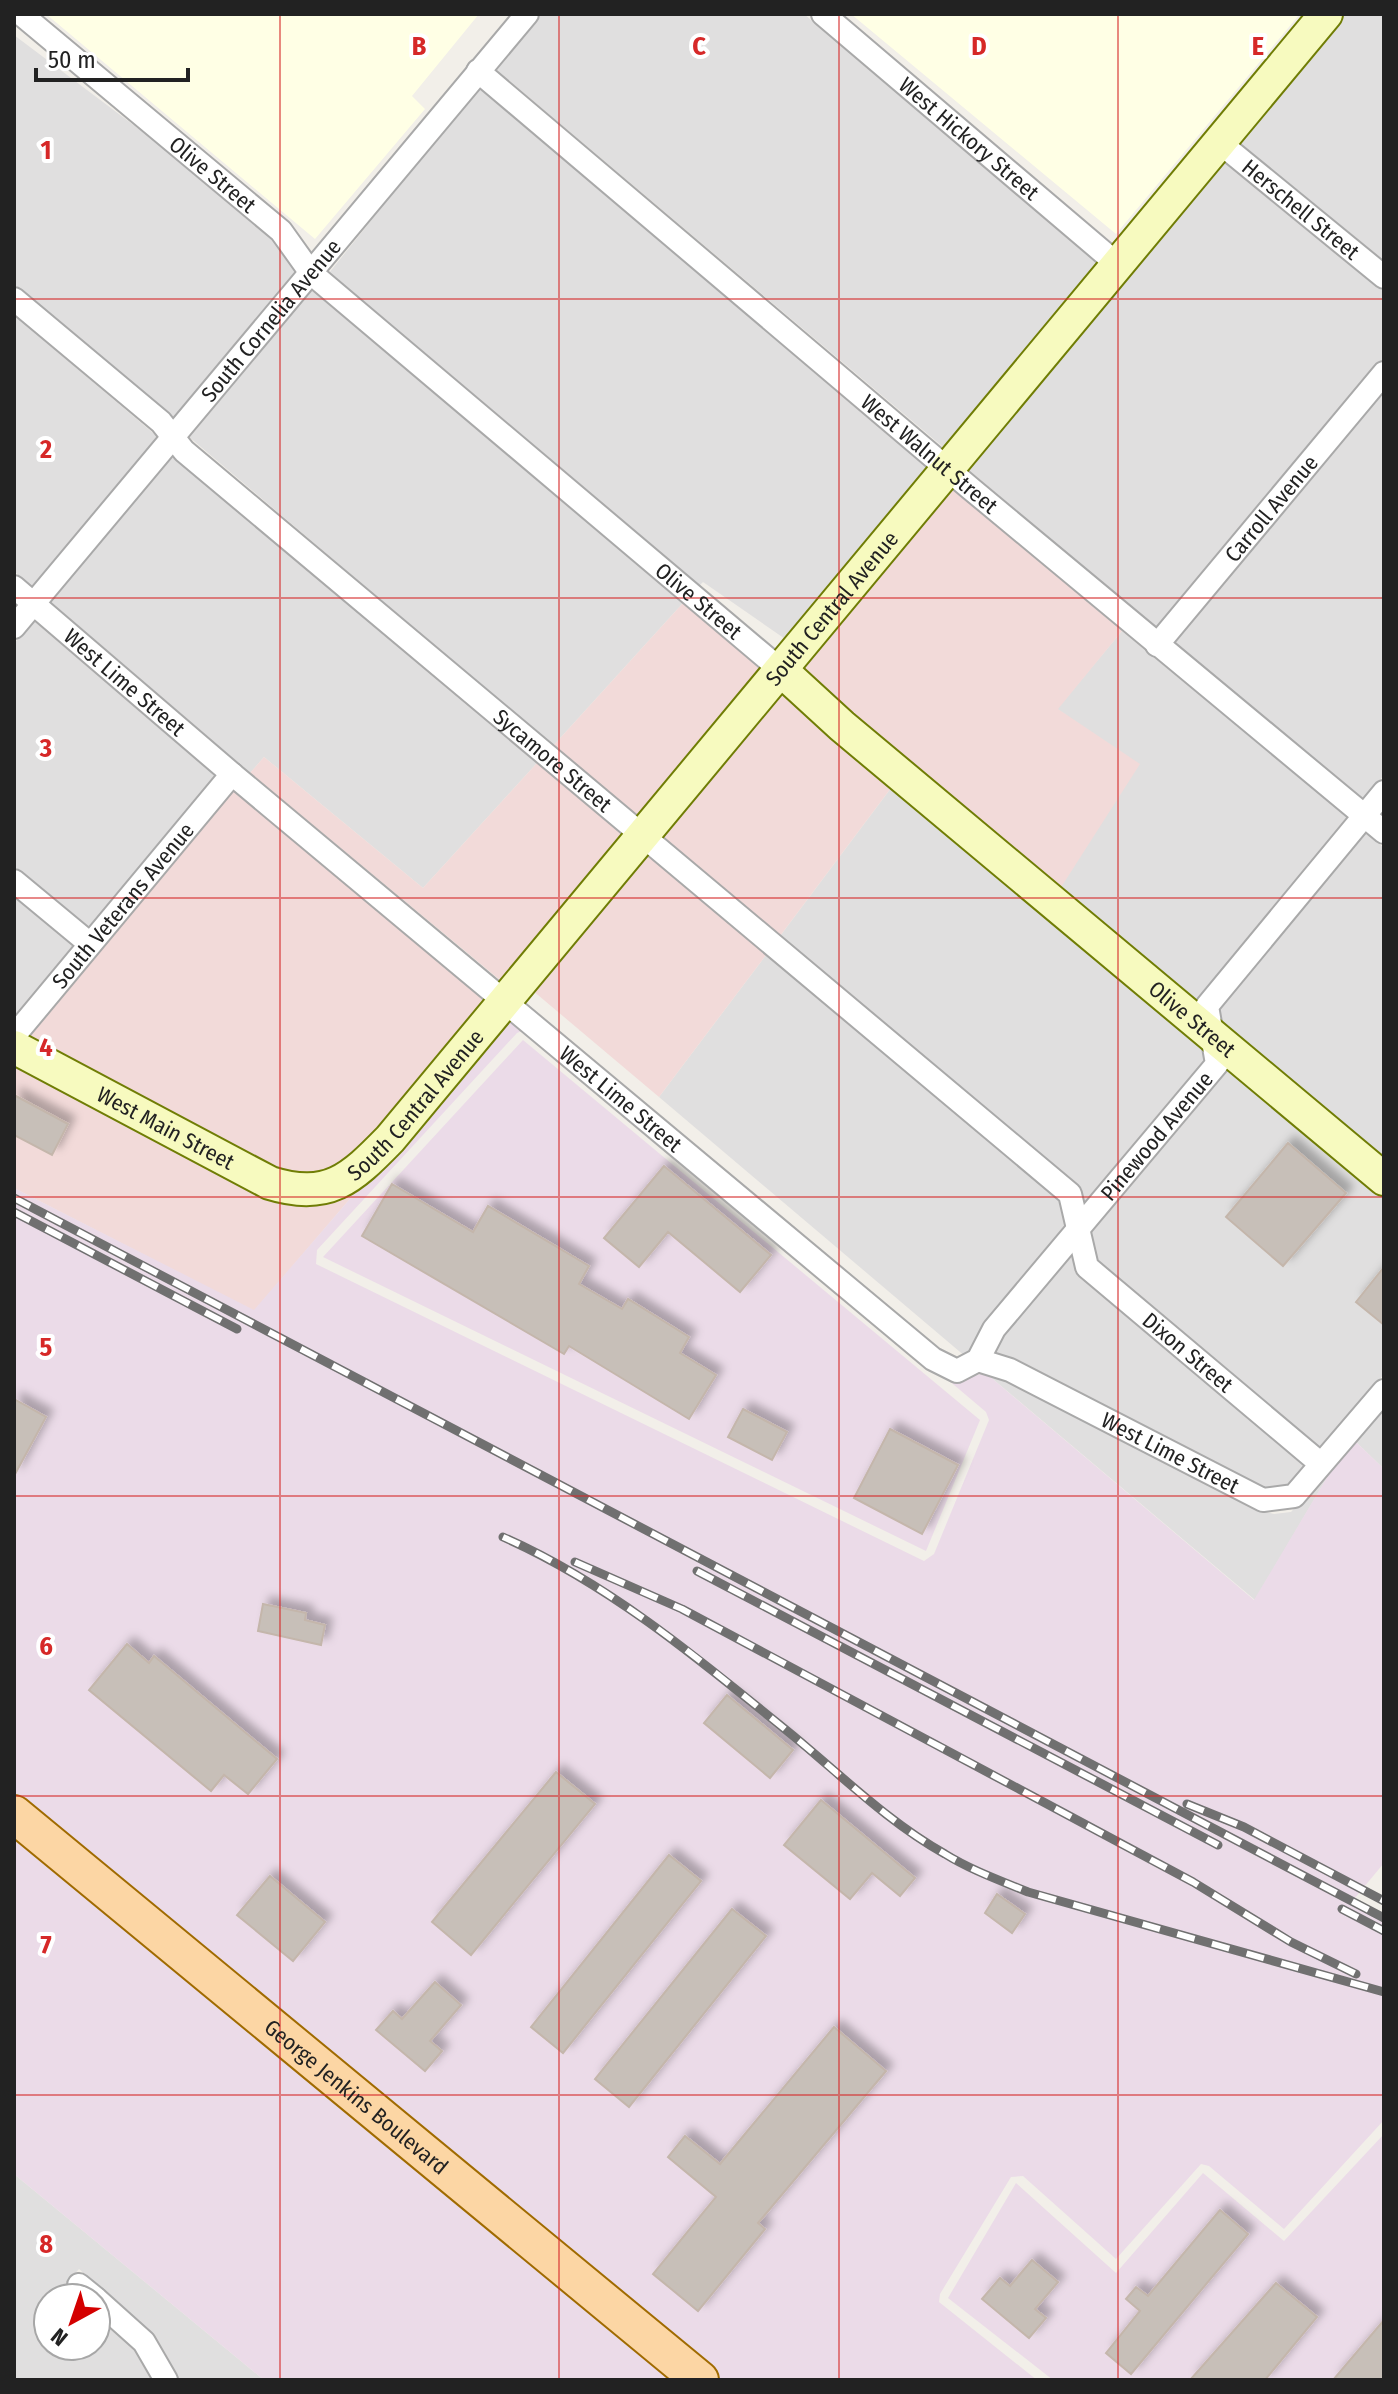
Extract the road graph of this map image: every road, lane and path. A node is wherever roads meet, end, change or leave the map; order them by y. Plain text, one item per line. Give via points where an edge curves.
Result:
1 (21, 14) edge
2 (527, 14) edge
3 (823, 14) edge
4 (1326, 14) edge
5 (478, 71) junction
6 (1219, 142) junction
7 (1117, 264) junction
8 (311, 273) junction
9 (1384, 277) edge
10 (14, 299) edge
11 (1384, 373) edge
12 (173, 437) junction
13 (949, 468) junction
14 (14, 587) edge
15 (34, 603) junction
16 (14, 627) edge
17 (1157, 645) junction
18 (782, 671) junction
19 (232, 774) junction
20 (1384, 792) edge
21 (1363, 815) junction
22 (1384, 832) edge
23 (643, 836) junction
24 (14, 881) edge
25 (90, 944) junction
26 (507, 1000) junction
27 (1211, 1034) junction
28 (14, 1036) edge
29 (14, 1047) edge
30 (1384, 1179) edge
31 (324, 1188) joint
32 (1078, 1227) junction
33 (978, 1360) junction
34 (1384, 1391) edge
35 (1321, 1464) junction
36 (14, 1814) edge
37 (112, 2314) edge
38 (166, 2380) edge
39 (700, 2380) edge

1 - 8 street, Olive Street via 281,231
2 - 5 street, South Cornelia Avenue
3 - 7 street, West Hickory Street
4 - 6 main road, South Central Avenue
5 - 8 street, South Cornelia Avenue
5 - 13 street, West Walnut Street
6 - 7 main road, South Central Avenue
6 - 9 street, Herschell Street
7 - 13 main road, South Central Avenue
8 - 12 street, South Cornelia Avenue
8 - 18 street, Olive Street
10 - 12 street, Sycamore Street
11 - 17 street, Carroll Avenue
12 - 15 street, South Cornelia Avenue
12 - 23 street, Sycamore Street
13 - 17 street, West Walnut Street
13 - 18 main road, South Central Avenue
14 - 15 street, West Lime Street
15 - 16 street, South Cornelia Avenue
15 - 19 street, West Lime Street
17 - 21 street, West Walnut Street
18 - 23 main road, South Central Avenue
18 - 27 main road, Olive Street
19 - 25 street, South Veterans Avenue
19 - 26 street, West Lime Street
20 - 21 street, Pinewood Avenue
21 - 22 street, West Walnut Street
21 - 27 street, Pinewood Avenue via 1207,1006
23 - 26 main road, South Central Avenue
23 - 32 street, Sycamore Street via 1070,1194
24 - 25 street
25 - 28 street, South Veterans Avenue
26 - 31 main road, South Central Avenue via 390,1139 344,1182
26 - 33 street, West Lime Street via 933,1359 957,1371
27 - 30 main road, Olive Street
27 - 32 street, Pinewood Avenue via 1217,1064
29 - 31 main road, West Main Street via 270,1183 291,1189
32 - 33 street, Pinewood Avenue via 994,1329
32 - 35 street, Dixon Street via 1087,1267
33 - 35 street, West Lime Street via 1010,1370 1263,1500 1294,1496
34 - 35 street
36 - 39 main road, George Jenkins Boulevard
37 - 38 street via 144,2342

